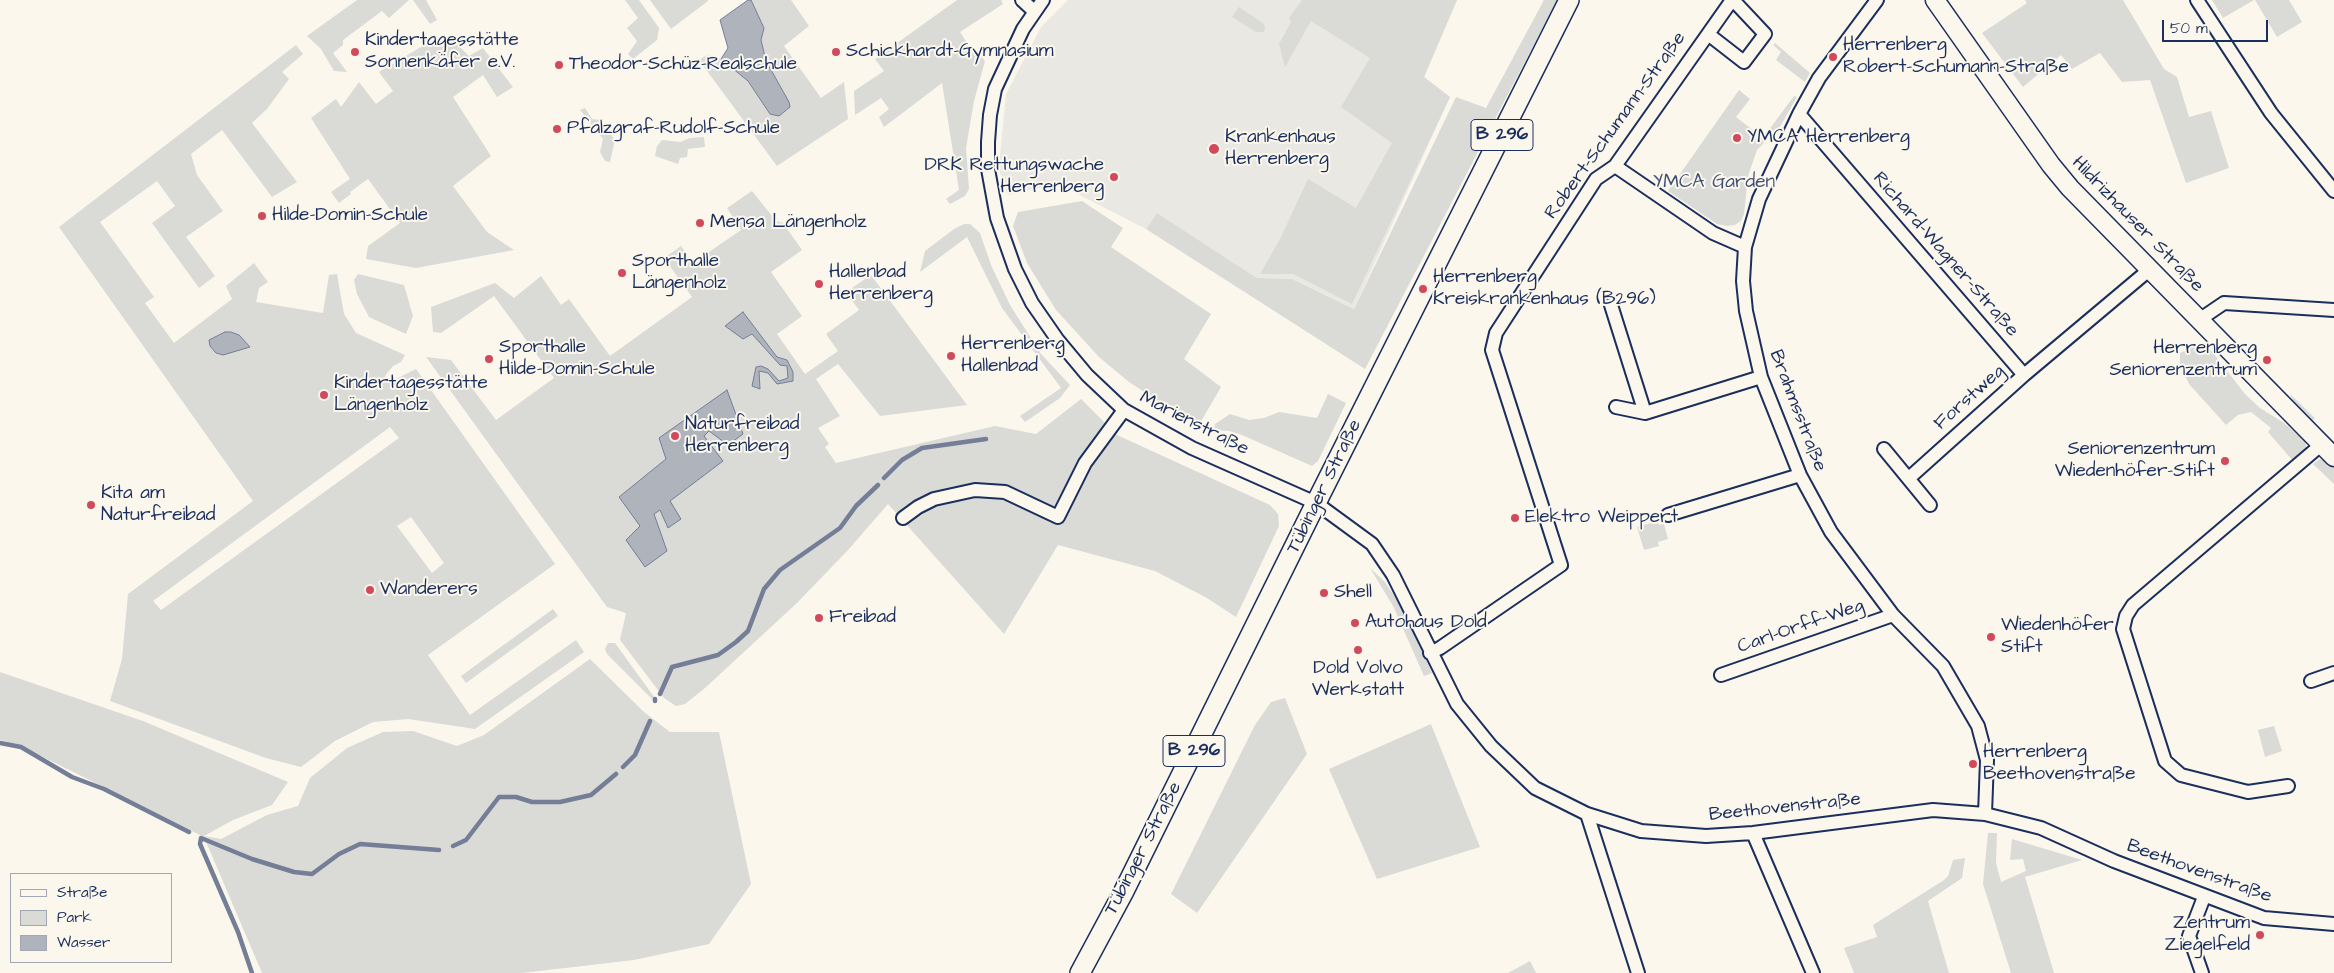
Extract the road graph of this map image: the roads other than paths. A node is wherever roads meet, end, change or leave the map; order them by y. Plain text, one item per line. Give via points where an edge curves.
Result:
1 (1022, 0) edge
2 (1043, 0) edge
3 (1569, 0) edge
4 (1733, 0) edge
5 (1877, 0) edge
6 (1935, 0) edge
7 (2197, 0) edge
8 (1034, 11) junction
9 (1708, 34) junction
10 (1799, 114) junction
11 (1615, 166) junction
12 (2334, 190) edge
13 (1745, 247) junction
14 (2149, 270) junction
15 (1611, 305) dead end
16 (2334, 310) edge
17 (2199, 320) junction
18 (2024, 375) junction
19 (1761, 377) junction
20 (1616, 408) dead end
21 (1124, 410) junction
22 (1645, 413) junction
23 (2322, 444) junction
24 (1884, 449) dead end
25 (2334, 457) edge
26 (1800, 475) junction
27 (1909, 478) junction
28 (1316, 502) junction
29 (1930, 505) dead end
30 (1668, 515) dead end
31 (903, 518) dead end
32 (1893, 615) junction
33 (1430, 652) junction
34 (2334, 673) edge
35 (1721, 675) dead end
36 (2311, 681) dead end
37 (2288, 786) dead end
38 (1587, 814) junction
39 (1985, 814) junction
40 (1753, 833) junction
41 (2204, 897) junction
42 (2334, 924) edge
43 (1080, 973) edge
44 (1638, 973) edge
45 (1813, 973) edge
46 (2202, 973) edge

1 - 8 street
2 - 8 street, Marienstraße
3 - 28 main road, Tübinger Straße / B 296
4 - 9 street, Robert-Schumann-Straße
4 - 9 street, Robert-Schumann-Straße via 1765,34 1744,62
5 - 10 street, Brahmsstraße via 1833,57
6 - 14 main road, Hildrizhauser Straße via 2051,165
7 - 12 street via 2271,113
8 - 21 street, Marienstraße via 1004,66 993,98 988,170 993,205 1003,241 1032,304 1087,375
9 - 11 street, Robert-Schumann-Straße
10 - 13 street, Brahmsstraße via 1759,199
10 - 18 street, Richard-Wagner-Straße
11 - 13 street via 1713,233
11 - 33 street, Robert-Schumann-Straße via 1596,178 1496,333 1492,350 1561,565
13 - 19 street, Brahmsstraße via 1743,281 1746,311
14 - 17 main road, Hildrizhauser Straße
14 - 18 street, Forstweg
15 - 22 street
16 - 17 street via 2224,302
17 - 23 main road, Hildrizhauser Straße
18 - 27 street, Forstweg
19 - 22 street
19 - 26 street, Brahmsstraße
20 - 22 street
21 - 28 street, Marienstraße via 1192,448
21 - 31 street via 1085,463 1058,517 1005,492 975,490 934,499
23 - 25 main road, Hildrizhauser Straße
23 - 37 street via 2132,605 2123,629 2165,761 2181,775 2248,792
24 - 27 street
26 - 30 street
26 - 32 street, Brahmsstraße via 1831,532
27 - 29 street
28 - 33 street, Beethovenstraße via 1372,544 1393,575
28 - 43 main road, Tübinger Straße / B 296 via 1123,893
32 - 35 street, Carl-Orff-Weg
32 - 39 street, Brahmsstraße via 1943,666 1978,726 1987,760
33 - 38 street, Beethovenstraße via 1456,704 1491,746 1535,788
34 - 36 street
38 - 40 street, Beethovenstraße via 1641,831 1706,836
38 - 44 street
39 - 40 street, Beethovenstraße via 1933,810
39 - 41 street, Beethovenstraße via 2041,828
40 - 45 street
41 - 42 street, Beethovenstraße via 2264,918
41 - 46 street via 2189,936

